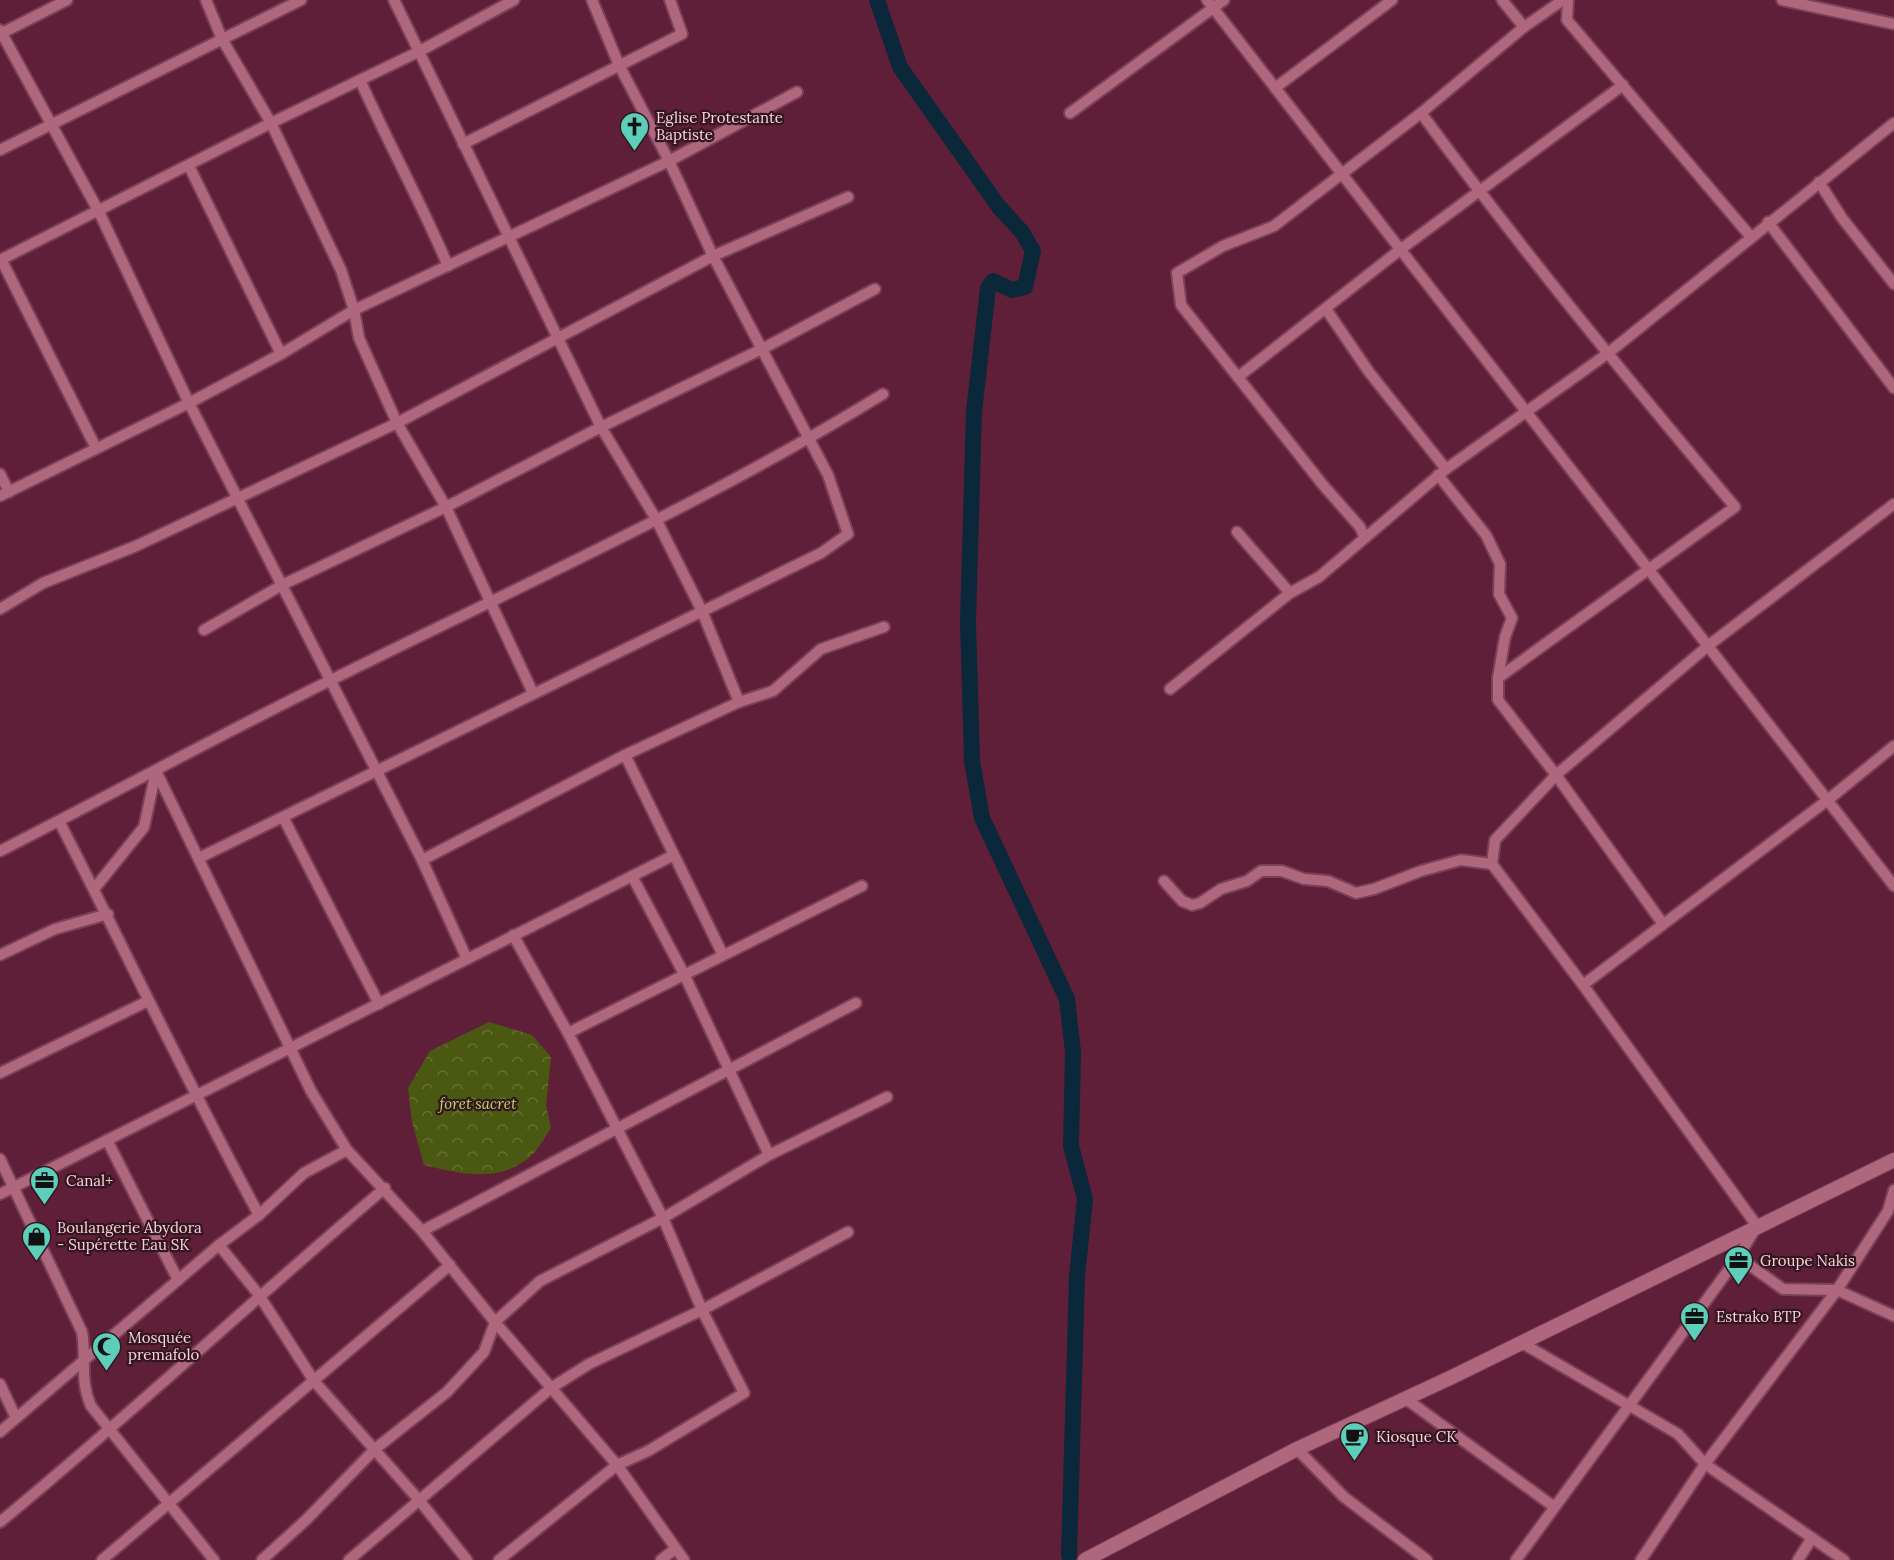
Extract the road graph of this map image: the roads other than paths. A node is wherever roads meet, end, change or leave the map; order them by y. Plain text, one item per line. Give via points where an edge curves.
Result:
1 (67, 0) edge
2 (206, 0) edge
3 (301, 0) edge
4 (394, 0) edge
5 (514, 0) edge
6 (592, 0) edge
7 (670, 0) edge
8 (1224, 0) edge
9 (1392, 0) edge
10 (1502, 0) edge
11 (1563, 0) edge
12 (1568, 0) edge
13 (1782, 0) edge
14 (1210, 4) edge
15 (1894, 24) edge
16 (1524, 27) junction
17 (1, 32) edge
18 (222, 39) junction
19 (418, 52) junction
20 (619, 65) junction
21 (360, 80) junction
22 (1623, 86) junction
23 (1275, 88) junction
24 (797, 92) dead end
25 (1070, 113) dead end
26 (1421, 114) junction
27 (51, 122) junction
28 (272, 123) junction
29 (1894, 123) edge
30 (463, 144) junction
31 (0, 150) edge
32 (669, 161) junction
33 (189, 166) junction
34 (1342, 174) junction
35 (1819, 182) junction
36 (1479, 191) junction
37 (848, 197) dead end
38 (99, 212) junction
39 (1768, 222) junction
40 (1751, 237) junction
41 (508, 238) junction
42 (1401, 249) junction
43 (713, 256) junction
44 (1, 260) edge
45 (448, 266) junction
46 (1894, 284) edge
47 (875, 289) dead end
48 (1326, 309) junction
49 (354, 310) junction
50 (560, 338) junction
51 (762, 349) junction
52 (281, 354) junction
53 (1607, 354) junction
54 (1238, 377) junction
55 (1894, 388) edge
56 (883, 394) dead end
57 (189, 403) junction
58 (1524, 412) junction
59 (397, 423) junction
60 (602, 427) junction
61 (809, 440) junction
62 (96, 448) junction
63 (1442, 472) junction
64 (0, 474) edge
65 (5, 494) edge
66 (239, 497) junction
67 (1894, 504) edge
68 (446, 507) junction
69 (656, 519) junction
70 (1237, 532) dead end
71 (1365, 538) junction
72 (1648, 571) junction
73 (282, 585) junction
74 (1290, 593) junction
75 (490, 604) junction
76 (0, 609) edge
77 (702, 611) junction
78 (884, 627) dead end
79 (204, 630) dead end
80 (1709, 645) junction
81 (1498, 678) junction
82 (329, 681) junction
83 (1170, 690) dead end
84 (533, 693) junction
85 (739, 702) junction
86 (1894, 746) edge
87 (625, 754) junction
88 (375, 770) junction
89 (156, 771) junction
90 (1556, 775) junction
91 (1828, 799) junction
92 (284, 817) junction
93 (59, 821) junction
94 (0, 851) edge
95 (674, 855) junction
96 (199, 858) junction
97 (422, 861) junction
98 (1492, 864) junction
99 (632, 876) junction
100 (1164, 881) dead end
101 (862, 886) dead end
102 (1894, 886) edge
103 (94, 889) junction
104 (108, 914) junction
105 (1663, 924) junction
106 (513, 935) junction
107 (0, 955) edge
108 (723, 955) junction
109 (467, 959) junction
110 (684, 974) junction
111 (1583, 985) junction
112 (148, 1001) junction
113 (856, 1003) dead end
114 (379, 1004) junction
115 (568, 1032) junction
116 (291, 1048) junction
117 (730, 1069) junction
118 (0, 1073) edge
119 (194, 1096) junction
120 (887, 1097) dead end
121 (617, 1128) junction
122 (107, 1140) junction
123 (346, 1150) junction
124 (769, 1155) junction
125 (0, 1159) edge
126 (1894, 1160) edge
127 (14, 1187) junction
128 (385, 1188) junction
129 (1894, 1190) edge
130 (0, 1194) edge
131 (259, 1215) junction
132 (663, 1218) junction
133 (1757, 1226) junction
134 (422, 1230) junction
135 (848, 1232) dead end
136 (219, 1245) junction
137 (1738, 1257) junction
138 (450, 1265) junction
139 (178, 1280) junction
140 (1837, 1290) junction
141 (259, 1295) junction
142 (702, 1310) junction
143 (1894, 1316) edge
144 (495, 1323) junction
145 (1521, 1343) junction
146 (84, 1360) junction
147 (314, 1382) junction
148 (0, 1384) edge
149 (551, 1389) junction
150 (1406, 1399) junction
151 (1630, 1406) junction
152 (16, 1418) junction
153 (0, 1432) edge
154 (110, 1432) junction
155 (375, 1449) junction
156 (1297, 1449) junction
157 (1705, 1464) junction
158 (617, 1465) junction
159 (419, 1500) junction
160 (168, 1504) junction
161 (1553, 1506) junction
162 (0, 1522) edge
163 (1812, 1538) junction
164 (675, 1549) junction
165 (102, 1560) edge
166 (214, 1560) edge
167 (262, 1560) edge
168 (349, 1560) edge
169 (467, 1560) edge
170 (499, 1560) edge
171 (661, 1560) edge
172 (684, 1560) edge
173 (1085, 1560) edge
174 (1427, 1560) edge
175 (1516, 1560) edge
176 (1641, 1560) edge
177 (1798, 1560) edge
178 (1844, 1560) edge

1 - 17 street
2 - 18 street
3 - 18 street
4 - 19 street
5 - 19 street
6 - 20 street
7 - 20 street via 682,34
8 - 14 street
9 - 23 street
10 - 16 street
11 - 16 street
12 - 22 street via 1567,20
13 - 15 street
14 - 23 street
14 - 25 street
16 - 26 street
17 - 27 street
18 - 27 street
18 - 28 street
19 - 21 street
19 - 30 street
20 - 30 street
20 - 32 street
21 - 28 street
21 - 45 street via 383,133 424,208
22 - 36 street
22 - 40 street
23 - 34 street
24 - 32 street
26 - 34 street
26 - 36 street
27 - 31 street
27 - 38 street
28 - 33 street
28 - 49 street via 341,270
29 - 35 street
30 - 41 street
32 - 41 street
32 - 43 street
33 - 38 street
33 - 52 street
34 - 42 street
34 - 54 street via 1274,226 1223,246 1177,273 1181,305
35 - 39 street
35 - 46 street
36 - 42 street
36 - 53 street
37 - 43 street
38 - 44 street
38 - 57 street
39 - 40 street
39 - 55 street
40 - 53 street
41 - 45 street
41 - 50 street
42 - 48 street
42 - 58 street
43 - 50 street
43 - 51 street
44 - 62 street
45 - 49 street
47 - 51 street
48 - 54 street
48 - 63 street
49 - 52 street
49 - 59 street via 359,338
50 - 59 street
50 - 60 street
51 - 60 street
51 - 61 street
52 - 57 street
53 - 58 street
53 - 72 street via 1735,507
54 - 71 street
56 - 61 street
57 - 62 street
57 - 66 street
58 - 63 street
58 - 72 street
59 - 66 street
59 - 68 street
60 - 68 street
60 - 69 street
61 - 69 street
61 - 77 street via 828,475 848,534 821,553
62 - 65 street
63 - 71 street
63 - 81 street via 1486,536 1500,564 1499,594 1512,618
64 - 65 street
66 - 73 street
66 - 76 street via 136,546 43,583
67 - 80 street
68 - 73 street
68 - 75 street
69 - 75 street
69 - 77 street
70 - 74 street
71 - 74 street via 1319,577
72 - 80 street
72 - 81 street
73 - 79 street
73 - 82 street
74 - 83 street
75 - 82 street
75 - 84 street
77 - 84 street
77 - 85 street
78 - 85 street via 820,650 773,691
80 - 90 street
80 - 91 street
81 - 90 street via 1498,700
82 - 88 street
82 - 89 street
84 - 88 street
85 - 87 street
86 - 91 street
87 - 95 street
87 - 97 street
88 - 92 street
88 - 97 street
89 - 93 street
89 - 96 street
89 - 103 street via 144,827
90 - 98 street via 1495,840
90 - 105 street
91 - 102 street
91 - 105 street
92 - 96 street
92 - 114 street
93 - 94 street
93 - 103 street
95 - 99 street
95 - 108 street
96 - 116 street
97 - 109 street
98 - 100 street via 1461,860 1356,893 1328,881 1304,879 1282,871 1261,871 1247,882 1221,889 1192,905 1182,901
98 - 111 street
99 - 106 street
99 - 110 street
101 - 108 street
103 - 104 street
104 - 107 street via 55,929
104 - 112 street
105 - 111 street
106 - 109 street
106 - 115 street
108 - 110 street
109 - 114 street
110 - 115 street
110 - 117 street
111 - 133 street
112 - 118 street
112 - 119 street
113 - 117 street
114 - 116 street
115 - 121 street
116 - 119 street
116 - 123 street
117 - 121 street
117 - 124 street
119 - 122 street
119 - 131 street
120 - 124 street
121 - 132 street
121 - 134 street
122 - 127 street
122 - 139 street
123 - 128 street
123 - 131 street via 304,1173
124 - 132 street
125 - 127 street
126 - 133 main road
127 - 130 street
127 - 146 street via 82,1332
128 - 134 street
128 - 141 street
129 - 140 street via 1888,1211
131 - 136 street
132 - 142 street
132 - 144 street via 540,1281
133 - 137 street
133 - 145 main road
134 - 138 street
135 - 142 street
136 - 139 street
136 - 141 street
137 - 140 street via 1783,1289
137 - 151 street
138 - 144 street
138 - 147 street
139 - 146 street
140 - 143 street
140 - 157 street
141 - 147 street
141 - 154 street
142 - 149 street via 589,1364
142 - 158 street via 744,1393 648,1451
144 - 149 street
144 - 155 street via 484,1352 447,1392
145 - 150 main road
145 - 151 street
146 - 152 street
146 - 154 street via 83,1389
147 - 155 street
147 - 160 street
148 - 152 street
149 - 158 street
149 - 159 street
150 - 156 main road
150 - 161 street
151 - 157 street via 1678,1434
151 - 161 street
152 - 153 street
154 - 160 street
154 - 162 street
155 - 159 street
155 - 167 street
156 - 173 main road
156 - 174 street via 1344,1497
157 - 163 street
157 - 176 street
158 - 164 street
158 - 170 street
159 - 168 street
159 - 169 street
160 - 165 street
160 - 166 street
161 - 175 street
163 - 177 street
163 - 178 street
164 - 171 street
164 - 172 street

